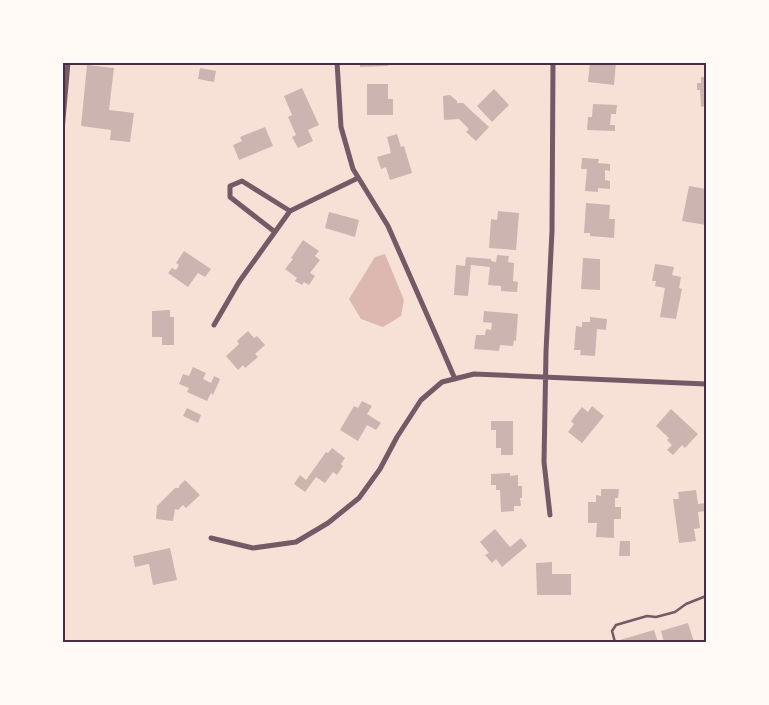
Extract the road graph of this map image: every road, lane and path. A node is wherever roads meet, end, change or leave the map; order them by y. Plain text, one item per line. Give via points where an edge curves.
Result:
1 (68, 62) edge
2 (337, 62) edge
3 (553, 62) edge
4 (62, 131) edge
5 (358, 178) junction
6 (290, 211) junction
7 (275, 232) junction
8 (214, 325) dead end
9 (546, 376) junction
10 (455, 379) junction
11 (706, 384) edge
12 (550, 515) dead end
13 (211, 538) dead end
14 (706, 596) edge
15 (615, 642) edge

1 - 4 street
2 - 5 street via 341,127
3 - 9 street via 552,231
5 - 6 street
5 - 10 street via 388,226
6 - 7 street
6 - 7 street via 242,182 230,186 230,197
7 - 8 street via 239,282
9 - 10 street via 474,374
9 - 11 street
9 - 12 street via 544,462
10 - 13 street via 442,382 421,400 359,498 328,524 296,542 252,548
14 - 15 lane via 675,612 616,625 612,631

